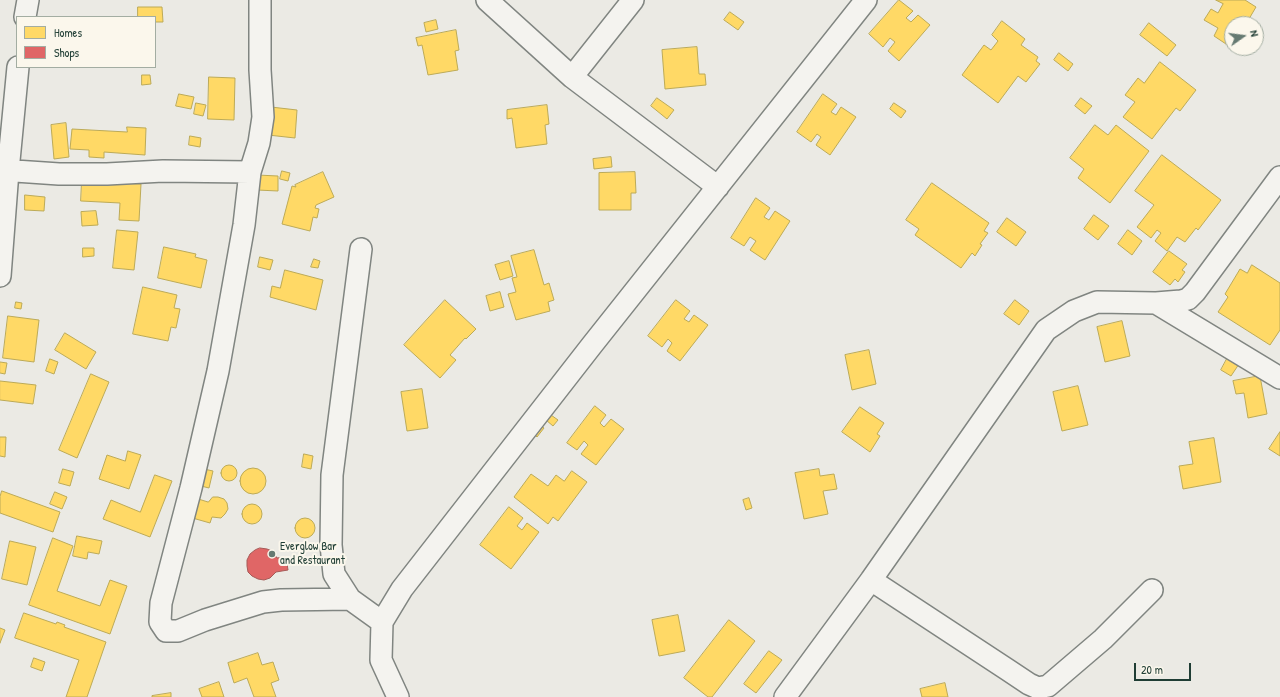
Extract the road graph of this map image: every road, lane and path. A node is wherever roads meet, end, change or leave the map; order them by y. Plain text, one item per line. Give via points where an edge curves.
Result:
1 (28, 0) edge
2 (260, 0) edge
3 (487, 0) edge
4 (633, 0) edge
5 (866, 0) edge
6 (25, 16) edge
7 (18, 68) edge
8 (572, 78) junction
9 (4, 170) edge
10 (250, 172) junction
11 (1280, 177) edge
12 (718, 187) junction
13 (361, 249) dead end
14 (0, 276) edge
15 (1156, 303) junction
16 (1280, 378) edge
17 (871, 580) junction
18 (1152, 590) dead end
19 (350, 599) junction
20 (382, 622) junction
21 (398, 697) edge
22 (785, 697) edge

1 - 6 street
2 - 10 street via 263,117 259,144
3 - 8 street
4 - 8 street
5 - 12 street
7 - 9 street
8 - 12 street
9 - 10 street via 59,174
9 - 14 street
10 - 19 street via 244,225 218,371 161,603 160,622 166,631 178,631 263,602
11 - 15 street via 1188,300
12 - 20 street via 402,589
13 - 19 street via 332,475 331,545 334,574
15 - 16 street
15 - 17 street via 1097,302 1074,311 1046,330
17 - 18 street via 1038,688 1048,686 1076,663
17 - 22 street
19 - 20 street
20 - 21 street via 381,660

